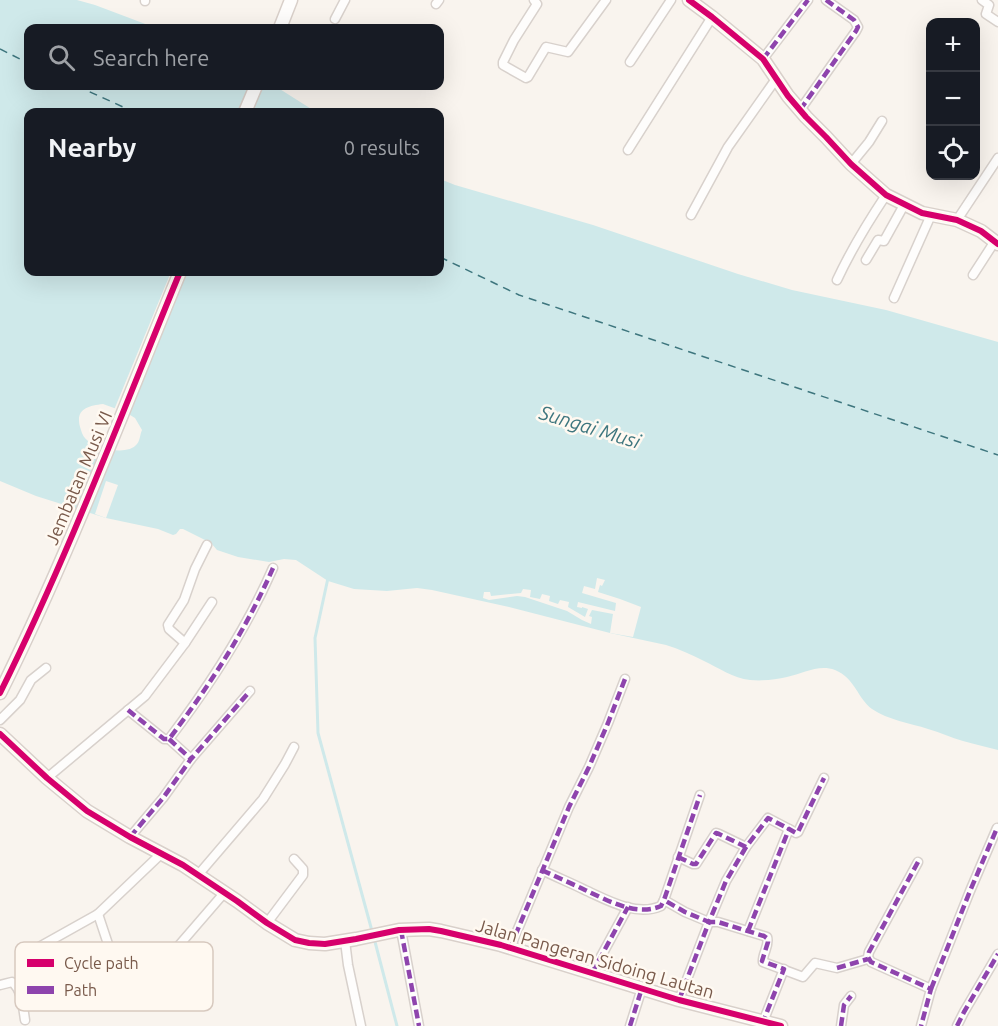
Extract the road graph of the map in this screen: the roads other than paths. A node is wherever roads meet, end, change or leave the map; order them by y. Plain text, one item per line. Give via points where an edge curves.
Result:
1 (291, 0) edge
2 (345, 0) edge
3 (534, 0) edge
4 (606, 0) edge
5 (671, 0) edge
6 (808, 0) edge
7 (826, 0) edge
8 (982, 0) edge
9 (692, 2) edge
10 (712, 17) junction
11 (335, 20) dead end
12 (998, 22) edge
13 (282, 24) edge
14 (763, 59) junction
15 (630, 62) dead end
16 (776, 79) junction
17 (254, 90) edge
18 (247, 108) edge
19 (803, 114) junction
20 (882, 121) dead end
21 (628, 150) dead end
22 (998, 158) edge
23 (851, 164) junction
24 (886, 195) junction
25 (904, 205) junction
26 (691, 215) dead end
27 (931, 215) junction
28 (958, 220) junction
29 (996, 242) edge
30 (866, 260) dead end
31 (973, 275) dead end
32 (178, 276) edge
33 (837, 280) dead end
34 (894, 298) dead end
35 (207, 545) dead end
36 (273, 568) dead end
37 (212, 602) dead end
38 (185, 643) junction
39 (46, 668) dead end
40 (625, 678) dead end
41 (250, 691) dead end
42 (0, 693) edge
43 (128, 710) junction
44 (0, 720) edge
45 (1, 737) edge
46 (169, 739) junction
47 (294, 747) dead end
48 (191, 759) junction
49 (47, 778) junction
50 (824, 778) dead end
51 (700, 795) dead end
52 (997, 828) edge
53 (789, 829) junction
54 (130, 837) junction
55 (746, 847) junction
56 (162, 853) junction
57 (678, 857) junction
58 (294, 859) dead end
59 (918, 862) dead end
60 (542, 870) junction
61 (198, 875) junction
62 (225, 892) junction
63 (664, 900) junction
64 (628, 907) junction
65 (98, 914) junction
66 (710, 922) junction
67 (267, 923) junction
68 (400, 930) junction
69 (748, 931) junction
70 (350, 940) junction
71 (48, 942) edge
72 (107, 942) edge
73 (182, 942) edge
74 (510, 948) junction
75 (998, 954) edge
76 (868, 959) junction
77 (784, 969) junction
78 (592, 973) junction
79 (15, 984) edge
80 (0, 985) edge
81 (642, 988) junction
82 (931, 989) junction
83 (851, 996) dead end
84 (680, 1000) junction
85 (24, 1011) edge
86 (25, 1020) dead end
87 (763, 1022) junction
88 (362, 1026) edge
89 (420, 1026) edge
90 (630, 1026) edge
91 (781, 1026) edge
92 (841, 1026) edge
93 (921, 1026) edge
94 (957, 1026) edge

1 - 13 street
2 - 11 street
3 - 4 street via 537,4 503,62 507,69 526,78 546,47 568,52
5 - 15 street
6 - 14 street
7 - 19 street via 858,27
8 - 12 street via 989,5 986,14
9 - 10 street
10 - 14 street
10 - 21 street
14 - 16 street
16 - 19 street
16 - 26 street via 728,147
17 - 18 street
19 - 23 street
20 - 23 street
22 - 28 street
23 - 24 street
24 - 25 street
24 - 33 street
25 - 27 street
25 - 30 street via 884,241 878,240
27 - 28 street
27 - 34 street
28 - 29 street
29 - 31 street
32 - 42 street, Jembatan Musi VI via 30,632
35 - 38 street via 184,600 168,625
36 - 46 street via 227,657
37 - 38 street
38 - 43 street via 145,696
39 - 44 street via 31,680 20,700
40 - 60 street
41 - 48 street
43 - 46 street
43 - 49 street
45 - 49 street
46 - 48 street
47 - 61 street via 263,800
48 - 54 street
49 - 54 street via 87,811
50 - 53 street via 798,832
51 - 57 street
52 - 82 street
53 - 55 street via 768,818
53 - 69 street
54 - 56 street
55 - 57 street via 717,833 696,864
55 - 66 street via 726,881
56 - 61 street
56 - 65 street
57 - 63 street
58 - 67 street via 303,875
59 - 76 street
60 - 64 street
60 - 74 street
61 - 62 street
62 - 67 street
62 - 73 street
63 - 64 street via 656,908
63 - 66 street
64 - 78 street
65 - 71 street
65 - 72 street
66 - 69 street
66 - 84 street
67 - 70 street via 302,942
68 - 70 street, Jalan Pangeran Sidoing Lautan
68 - 74 street, Jalan Pangeran Sidoing Lautan via 441,931
68 - 89 street
69 - 77 street via 768,939 763,962
70 - 88 street via 348,965
74 - 78 street, Jalan Pangeran Sidoing Lautan
75 - 94 street
76 - 77 street via 837,968 815,963 803,977
76 - 82 street
77 - 87 street
78 - 81 street, Jalan Pangeran Sidoing Lautan
79 - 80 street
81 - 84 street, Jalan Pangeran Sidoing Lautan
81 - 90 street
82 - 93 street
83 - 92 street via 844,1005
84 - 87 street, Jalan Pangeran Sidoing Lautan
85 - 86 street
87 - 91 street, Jalan Pangeran Sidoing Lautan

